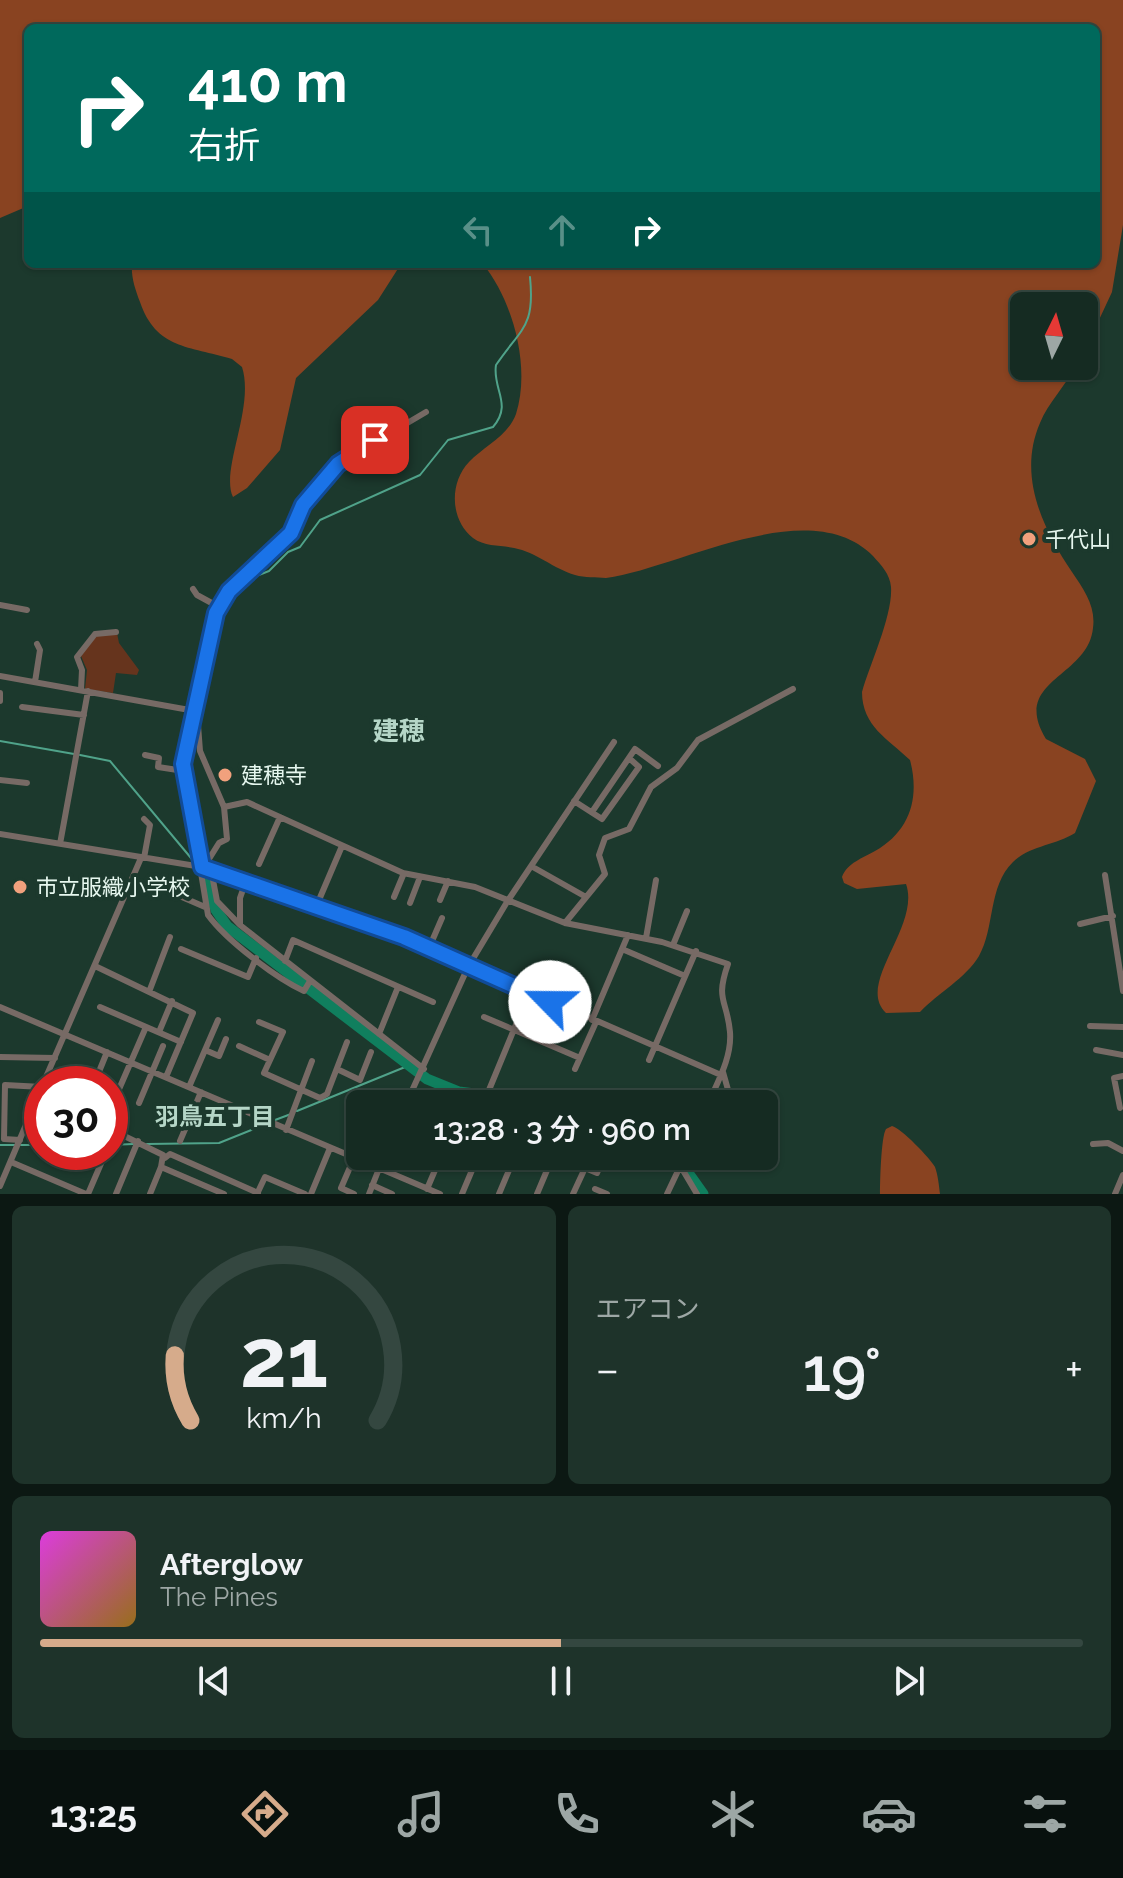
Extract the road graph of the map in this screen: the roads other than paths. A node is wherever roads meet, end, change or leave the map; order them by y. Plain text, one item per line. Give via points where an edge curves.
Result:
1 (426, 412) dead end
2 (193, 589) dead end
3 (0, 605) edge
4 (219, 607) junction
5 (27, 610) dead end
6 (116, 632) dead end
7 (37, 644) dead end
8 (0, 676) edge
9 (35, 682) junction
10 (793, 689) dead end
11 (85, 690) junction
12 (0, 693) edge
13 (0, 701) edge
14 (22, 707) dead end
15 (195, 711) junction
16 (84, 715) junction
17 (192, 722) junction
18 (614, 742) dead end
19 (145, 755) dead end
20 (629, 758) junction
21 (658, 766) dead end
22 (184, 771) junction
23 (0, 780) edge
24 (27, 783) dead end
25 (574, 801) junction
26 (224, 807) junction
27 (592, 812) junction
28 (280, 817) junction
29 (144, 819) dead end
30 (0, 834) edge
31 (60, 844) junction
32 (342, 846) junction
33 (142, 858) junction
34 (259, 864) dead end
35 (531, 866) junction
36 (202, 867) junction
37 (211, 869) junction
38 (404, 873) junction
39 (1105, 875) dead end
40 (420, 877) junction
41 (656, 880) dead end
42 (246, 881) junction
43 (448, 881) junction
44 (168, 891) dead end
45 (394, 897) dead end
46 (586, 897) junction
47 (440, 900) dead end
48 (507, 902) junction
49 (410, 903) dead end
50 (205, 907) junction
51 (316, 907) junction
52 (687, 911) dead end
53 (1113, 916) junction
54 (442, 918) dead end
55 (565, 923) junction
56 (1080, 924) dead end
57 (240, 925) junction
58 (628, 935) junction
59 (170, 937) dead end
60 (646, 938) junction
61 (673, 945) junction
62 (429, 948) junction
63 (181, 949) dead end
64 (622, 949) junction
65 (696, 951) junction
66 (256, 958) junction
67 (285, 961) junction
68 (95, 966) junction
69 (468, 967) junction
70 (685, 976) junction
71 (310, 981) junction
72 (398, 987) junction
73 (1123, 991) edge
74 (149, 992) junction
75 (529, 993) junction
76 (172, 1001) junction
77 (433, 1002) dead end
78 (0, 1007) edge
79 (100, 1007) dead end
80 (484, 1017) dead end
81 (218, 1020) dead end
82 (594, 1021) junction
83 (259, 1022) dead end
84 (1090, 1026) dead end
85 (146, 1027) junction
86 (1123, 1027) edge
87 (513, 1030) junction
88 (159, 1032) junction
89 (65, 1034) junction
90 (379, 1034) junction
91 (226, 1039) dead end
92 (181, 1042) junction
93 (347, 1042) dead end
94 (163, 1046) dead end
95 (239, 1046) dead end
96 (655, 1047) junction
97 (205, 1050) junction
98 (1096, 1050) dead end
99 (107, 1052) junction
100 (371, 1052) dead end
101 (1123, 1055) edge
102 (0, 1057) edge
103 (55, 1058) junction
104 (580, 1058) junction
105 (270, 1060) junction
106 (649, 1060) dead end
107 (312, 1061) dead end
108 (130, 1062) junction
109 (51, 1066) edge
110 (101, 1066) edge
111 (128, 1067) edge
112 (337, 1069) junction
113 (424, 1069) junction
114 (575, 1069) dead end
115 (153, 1071) junction
116 (722, 1072) junction
117 (1123, 1076) edge
118 (166, 1077) junction
119 (24, 1086) edge
120 (189, 1087) junction
121 (300, 1089) junction
122 (413, 1090) edge
123 (489, 1090) dead end
124 (714, 1090) edge
125 (728, 1090) edge
126 (201, 1092) junction
127 (139, 1103) dead end
128 (1120, 1108) dead end
129 (2, 1125) edge
130 (286, 1130) junction
131 (24, 1132) edge
132 (128, 1137) edge
133 (20, 1140) junction
134 (138, 1141) junction
135 (180, 1141) dead end
136 (1093, 1144) dead end
137 (330, 1148) junction
138 (1123, 1151) edge
139 (346, 1155) edge
140 (165, 1158) junction
141 (11, 1162) junction
142 (161, 1167) junction
143 (98, 1170) edge
144 (349, 1170) edge
145 (378, 1170) edge
146 (384, 1170) edge
147 (435, 1170) edge
148 (472, 1170) edge
149 (509, 1170) edge
150 (547, 1170) edge
151 (584, 1170) edge
152 (679, 1170) edge
153 (687, 1170) edge
154 (1123, 1175) edge
155 (372, 1185) junction
156 (0, 1186) edge
157 (427, 1189) junction
158 (595, 1189) dead end
159 (153, 1193) edge
160 (257, 1193) edge
161 (87, 1194) edge
162 (116, 1194) edge
163 (224, 1194) edge
164 (308, 1194) edge
165 (354, 1194) edge
166 (369, 1194) edge
167 (392, 1194) edge
168 (440, 1194) edge
169 (462, 1194) edge
170 (499, 1194) edge
171 (537, 1194) edge
172 (573, 1194) edge
173 (607, 1194) edge
174 (667, 1194) edge
175 (697, 1194) edge
176 (1115, 1194) edge

1 - 4 street via 338,464 303,505 291,533
2 - 4 street
3 - 5 street
4 - 15 street
6 - 11 street via 95,634 77,657
7 - 9 street
8 - 9 street
9 - 11 street
10 - 46 street via 698,740 677,768 651,787 629,829 605,838 599,855 605,874
11 - 15 street
11 - 16 street
12 - 13 street
14 - 16 street
15 - 17 street
16 - 31 street
17 - 22 street
17 - 26 street via 198,725 202,759
18 - 25 street
19 - 22 street via 159,758 158,767
20 - 21 street via 635,749
20 - 27 street
20 - 27 street via 639,767 602,819
22 - 36 street
23 - 24 street
25 - 27 street
25 - 35 street
26 - 28 street via 247,802
26 - 37 street via 227,839 209,859
28 - 32 street
28 - 34 street
29 - 33 street via 150,825
30 - 31 street
31 - 33 street
32 - 38 street
32 - 51 street
33 - 36 street
33 - 68 street
35 - 46 street
35 - 48 street
36 - 37 street
36 - 50 street
37 - 42 street
37 - 57 street via 217,901
38 - 40 street
38 - 45 street
39 - 53 street
40 - 43 street
40 - 49 street
41 - 60 street
42 - 51 street
42 - 57 street
43 - 47 street
43 - 48 street via 487,890
44 - 50 street
46 - 55 street
48 - 55 street
48 - 69 street
50 - 66 street via 218,927
51 - 62 street
52 - 61 street
53 - 56 street
53 - 73 street
54 - 62 street
55 - 58 street
57 - 67 street
58 - 60 street
58 - 64 street
59 - 74 street
60 - 61 street
61 - 65 street
62 - 69 street
63 - 66 street via 248,977
64 - 70 street
64 - 82 street
65 - 70 street
65 - 116 street via 728,964 720,993 730,1032
66 - 71 street via 304,991
67 - 71 street
67 - 72 street via 293,940
68 - 74 street
68 - 89 street
69 - 75 street
69 - 113 street
70 - 96 street
71 - 90 street
72 - 77 street
72 - 90 street
74 - 76 street
75 - 82 street
75 - 87 street
76 - 88 street
76 - 92 street via 193,1013
78 - 89 street
79 - 85 street
80 - 87 street
81 - 97 street
82 - 96 street
82 - 104 street
83 - 105 street via 283,1032
84 - 86 street
85 - 88 street
85 - 108 street
87 - 104 street
87 - 123 street
88 - 92 street
89 - 99 street
89 - 103 street
90 - 113 street
91 - 97 street via 219,1056
92 - 118 street
93 - 112 street
94 - 115 street
95 - 105 street
96 - 106 street
96 - 116 street
97 - 120 street
98 - 101 street
99 - 108 street
99 - 110 street
100 - 112 street via 360,1080
102 - 103 street
103 - 109 street
104 - 114 street
105 - 121 street via 264,1073
107 - 121 street
108 - 111 street
108 - 115 street
112 - 121 street via 327,1094 320,1098
113 - 122 street
115 - 118 street
115 - 127 street
116 - 124 street
116 - 125 street
117 - 128 street via 1114,1078
118 - 120 street
119 - 129 street via 5,1085
120 - 126 street
121 - 130 street
126 - 130 street
126 - 135 street
129 - 133 street via 4,1139
130 - 137 street
131 - 133 street
132 - 134 street
133 - 141 street
134 - 140 street
134 - 162 street
136 - 138 street via 1108,1143
137 - 139 street
137 - 164 street
140 - 142 street
140 - 160 street via 170,1154
141 - 156 street
141 - 161 street
142 - 159 street
142 - 163 street
143 - 161 street
144 - 165 street via 341,1188
145 - 155 street
146 - 157 street
147 - 157 street
148 - 169 street
149 - 170 street
150 - 171 street
151 - 172 street
152 - 174 street
153 - 175 street
154 - 176 street
155 - 166 street
155 - 167 street
157 - 168 street
158 - 173 street
160 - 164 street via 265,1177

